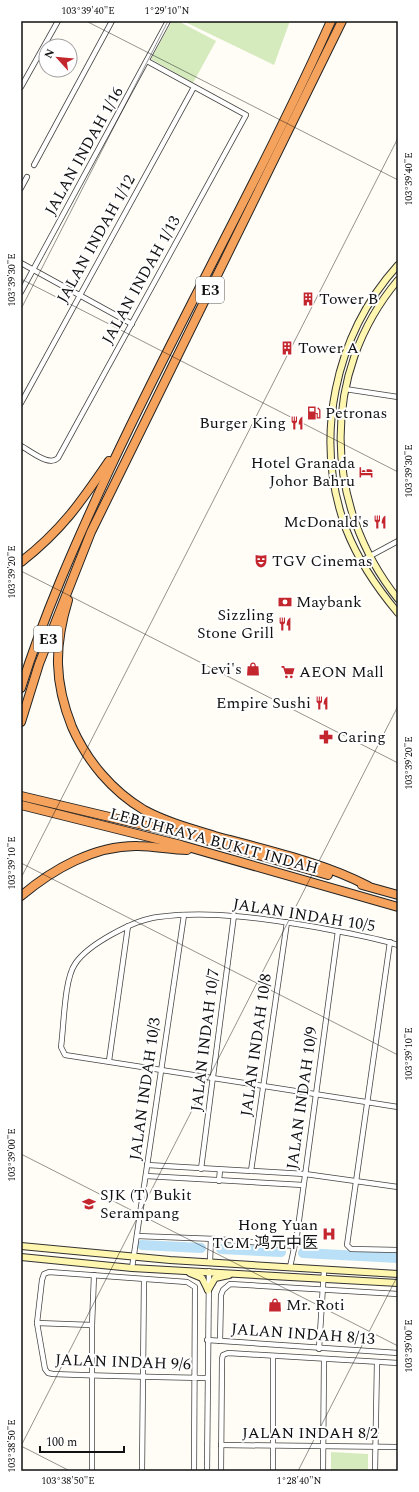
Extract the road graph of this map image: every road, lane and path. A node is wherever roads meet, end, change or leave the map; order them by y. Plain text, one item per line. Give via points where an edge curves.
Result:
1 (58, 21) edge
2 (112, 21) edge
3 (168, 21) edge
4 (331, 21) edge
5 (342, 21) edge
6 (147, 61) junction
7 (21, 87) edge
8 (194, 87) junction
9 (34, 165) dead end
10 (27, 177) dead end
11 (21, 188) edge
12 (21, 263) edge
13 (398, 266) edge
14 (33, 270) junction
15 (398, 280) edge
16 (21, 292) edge
17 (80, 296) junction
18 (132, 324) junction
19 (345, 389) junction
20 (398, 397) edge
21 (21, 403) edge
22 (128, 430) junction
23 (21, 446) edge
24 (398, 541) edge
25 (370, 556) junction
26 (80, 559) junction
27 (361, 561) junction
28 (21, 562) edge
29 (398, 599) edge
30 (398, 613) edge
31 (21, 688) edge
32 (21, 722) edge
33 (21, 796) edge
34 (32, 803) junction
35 (21, 805) edge
36 (194, 850) junction
37 (368, 886) junction
38 (398, 895) edge
39 (21, 896) edge
40 (398, 907) edge
41 (184, 915) junction
42 (234, 915) junction
43 (287, 922) junction
44 (128, 926) junction
45 (338, 932) junction
46 (390, 942) junction
47 (398, 945) edge
48 (109, 1061) junction
49 (161, 1071) junction
50 (213, 1077) junction
51 (264, 1086) junction
52 (316, 1094) junction
53 (366, 1102) junction
54 (398, 1107) edge
55 (147, 1165) junction
56 (201, 1169) junction
57 (220, 1170) junction
58 (251, 1171) junction
59 (305, 1174) junction
60 (146, 1176) junction
61 (219, 1181) junction
62 (356, 1181) junction
63 (303, 1185) junction
64 (398, 1187) edge
65 (137, 1236) junction
66 (211, 1239) junction
67 (398, 1244) edge
68 (21, 1246) edge
69 (294, 1246) junction
70 (398, 1250) edge
71 (21, 1257) edge
72 (134, 1257) junction
73 (170, 1260) junction
74 (210, 1261) junction
75 (247, 1264) junction
76 (290, 1267) junction
77 (132, 1268) junction
78 (169, 1269) junction
79 (324, 1270) junction
80 (209, 1271) junction
81 (248, 1274) junction
82 (398, 1274) edge
83 (94, 1275) junction
84 (144, 1279) junction
85 (323, 1279) junction
86 (398, 1283) edge
87 (322, 1289) junction
88 (208, 1290) junction
89 (398, 1294) edge
90 (37, 1324) junction
91 (92, 1325) junction
92 (207, 1340) junction
93 (220, 1341) junction
94 (319, 1349) junction
95 (398, 1353) edge
96 (273, 1356) junction
97 (324, 1359) junction
98 (377, 1362) junction
99 (398, 1363) edge
100 (92, 1375) junction
101 (143, 1376) junction
102 (195, 1378) junction
103 (207, 1378) junction
104 (221, 1445) junction
105 (273, 1446) junction
106 (323, 1446) junction
107 (375, 1446) junction
108 (398, 1447) edge
109 (92, 1471) edge
110 (142, 1471) edge
111 (194, 1471) edge
112 (206, 1471) edge
113 (221, 1471) edge
114 (273, 1471) edge
115 (323, 1471) edge
116 (375, 1471) edge

1 - 7 street
2 - 9 street
3 - 6 street, JALAN INDAH 1/16
4 - 22 highway, E3
5 - 26 highway, E3 via 119,473
6 - 8 street
6 - 14 street, JALAN INDAH 1/16
8 - 17 street, JALAN INDAH 1/12
8 - 18 street, JALAN INDAH 1/13 via 246,116
10 - 11 street
12 - 14 street
13 - 27 main road via 356,325 339,372 332,410 331,461 336,495 346,529
14 - 16 street, JALAN INDAH 1/16
14 - 17 street
15 - 19 main road via 366,327
17 - 18 street
17 - 21 street, JALAN INDAH 1/12
18 - 23 street, JALAN INDAH 1/13 via 58,458 48,461
19 - 20 street
19 - 25 main road via 340,426 342,469 354,520
22 - 28 highway via 75,511 47,541
22 - 31 highway, E3 via 74,547
24 - 25 street
25 - 27 street
25 - 29 main road
26 - 32 highway, E3 via 39,664
26 - 37 highway via 58,642 57,677 64,706 78,740 98,772 121,794 145,810 170,821 302,861
27 - 30 main road via 379,590
33 - 34 highway, LEBUHRAYA BUKIT INDAH
34 - 35 highway, LEBUHRAYA BUKIT INDAH
34 - 36 highway, LEBUHRAYA BUKIT INDAH
34 - 37 highway, LEBUHRAYA BUKIT INDAH via 210,841
36 - 39 highway via 138,846 114,848 80,858 45,877
36 - 40 highway, LEBUHRAYA BUKIT INDAH
37 - 38 highway, LEBUHRAYA BUKIT INDAH
41 - 42 street, JALAN INDAH 10/5
41 - 44 street, JALAN INDAH 10/5 via 156,917
41 - 49 street, JALAN INDAH 10/3
42 - 43 street, JALAN INDAH 10/5
42 - 50 street, JALAN INDAH 10/7
43 - 45 street, JALAN INDAH 10/5
43 - 51 street, JALAN INDAH 10/8
44 - 48 street
44 - 48 street, JALAN INDAH 10/5 via 85,953 69,974 61,1047 65,1055
45 - 46 street, JALAN INDAH 10/5
45 - 52 street, JALAN INDAH 10/9
46 - 47 street, JALAN INDAH 10/5
46 - 53 street
48 - 49 street
49 - 50 street
49 - 55 street, JALAN INDAH 10/3
50 - 51 street
50 - 56 street, JALAN INDAH 10/7
51 - 52 street
51 - 58 street, JALAN INDAH 10/8
52 - 53 street
52 - 59 street, JALAN INDAH 10/9
53 - 54 street
53 - 62 street
55 - 56 street
55 - 60 street, JALAN INDAH 10/3
56 - 57 street
57 - 58 street
57 - 61 street
58 - 59 street
59 - 62 street
59 - 63 street, JALAN INDAH 10/9
60 - 61 street
60 - 65 street, JALAN INDAH 10/3
61 - 63 street
62 - 64 street
62 - 70 street via 348,1248
63 - 69 street, JALAN INDAH 10/9
65 - 66 street
65 - 72 street, JALAN INDAH 10/3
66 - 69 street
66 - 74 street
67 - 70 street
68 - 72 main road
69 - 76 street, JALAN INDAH 10/9
71 - 77 main road
72 - 73 main road
72 - 77 street, JALAN INDAH 10/3
73 - 74 main road
73 - 80 main road via 203,1265
74 - 75 main road
75 - 76 main road
75 - 80 main road via 214,1266
76 - 79 main road
77 - 78 main road
78 - 80 main road
78 - 88 main road via 200,1276
79 - 82 main road
79 - 85 street
80 - 81 main road
80 - 88 street
81 - 85 main road
81 - 88 main road via 218,1276
83 - 84 street
83 - 90 street, JALAN INDAH 9/6 via 49,1272 44,1274
83 - 91 street
84 - 101 street
84 - 102 street via 187,1282 195,1287
85 - 86 main road
85 - 87 street
87 - 89 street
87 - 93 street via 230,1284 221,1295
87 - 94 street
88 - 92 street
90 - 91 street
90 - 100 street, JALAN INDAH 9/6 via 45,1369 48,1373
91 - 100 street
92 - 93 street, JALAN INDAH 8/13
92 - 103 street
93 - 94 street, JALAN INDAH 8/13
94 - 95 street, JALAN INDAH 8/13
96 - 97 street
96 - 104 street via 223,1354
96 - 105 street
97 - 98 street
97 - 106 street
98 - 99 street
98 - 107 street
100 - 101 street, JALAN INDAH 9/6
100 - 109 street
101 - 102 street, JALAN INDAH 9/6
101 - 110 street
102 - 103 street, JALAN INDAH 9/6
102 - 111 street
103 - 112 street
104 - 105 street, JALAN INDAH 8/2
104 - 113 street
105 - 106 street, JALAN INDAH 8/2
105 - 114 street
106 - 107 street, JALAN INDAH 8/2
106 - 115 street
107 - 108 street, JALAN INDAH 8/2
107 - 116 street

